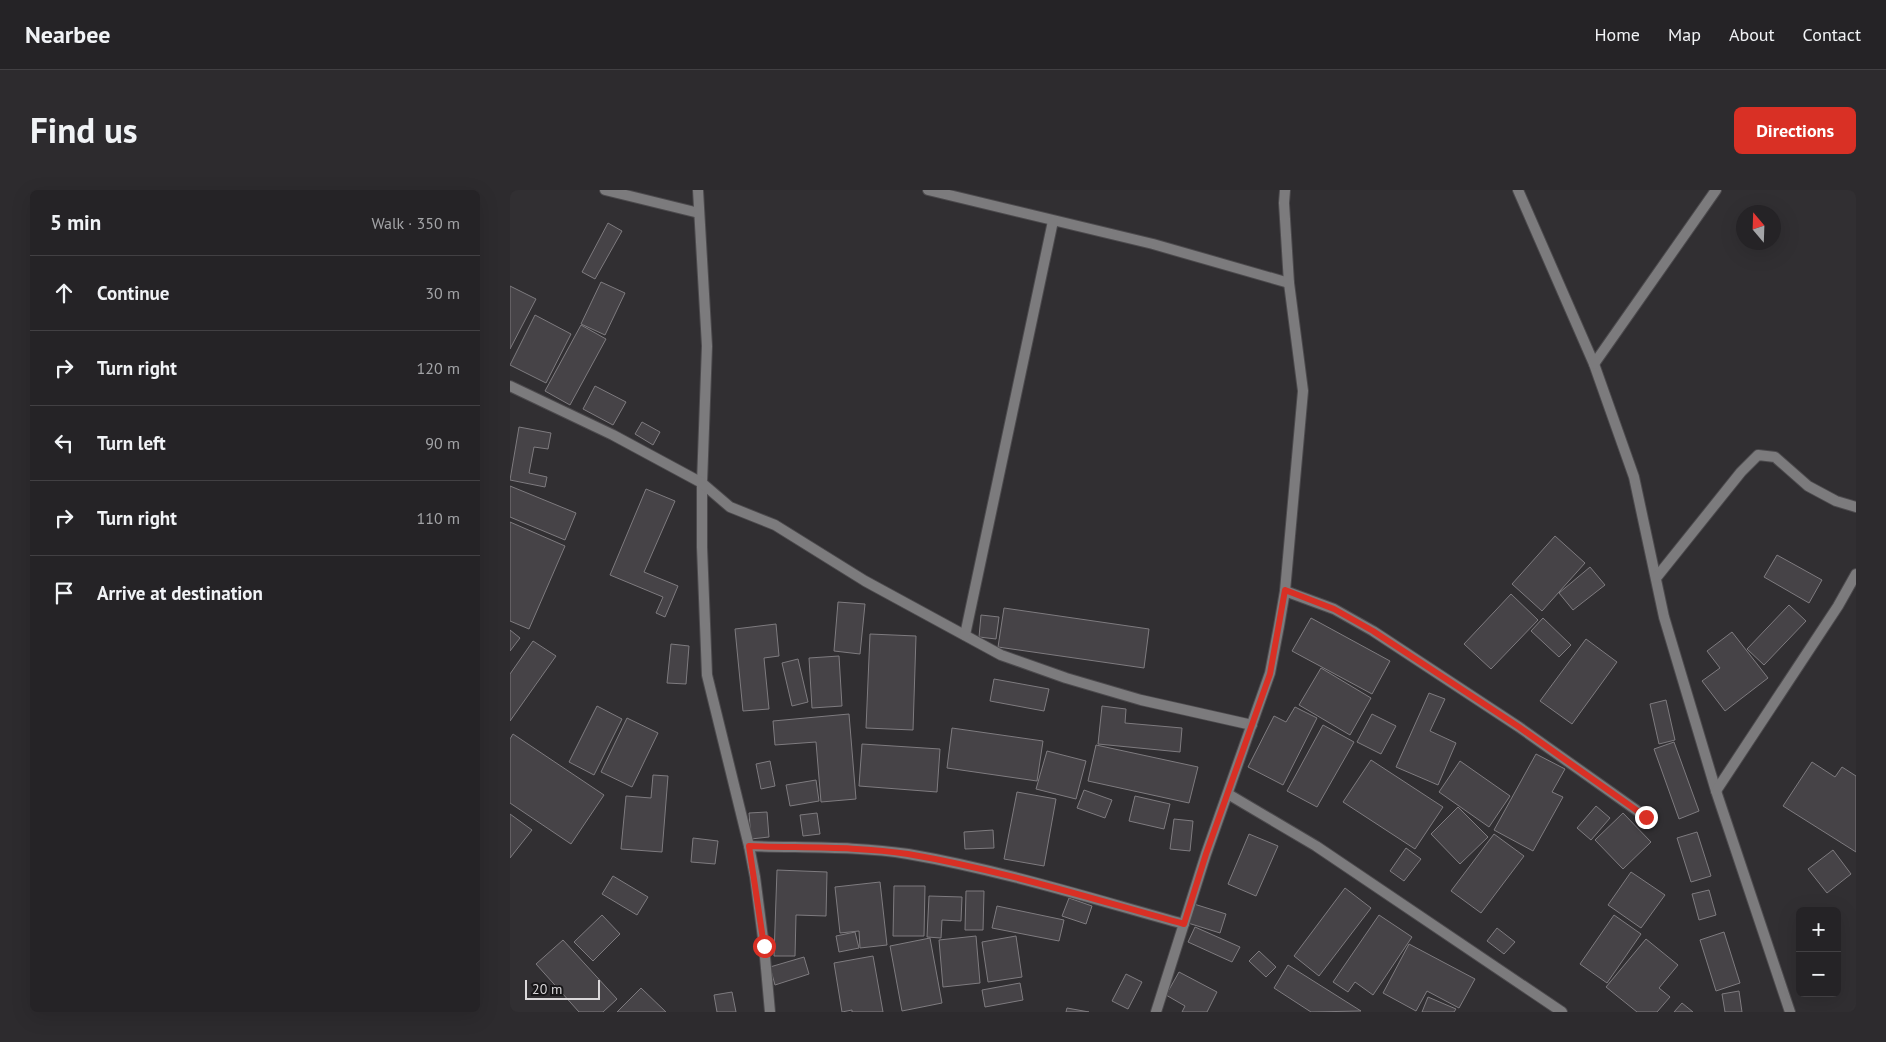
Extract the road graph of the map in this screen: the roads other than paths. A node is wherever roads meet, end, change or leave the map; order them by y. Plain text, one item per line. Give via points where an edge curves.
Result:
1 (605, 190) edge
2 (698, 190) edge
3 (928, 190) edge
4 (1285, 190) edge
5 (1518, 190) edge
6 (1716, 190) edge
7 (700, 213) junction
8 (1053, 221) junction
9 (1289, 282) junction
10 (1594, 364) junction
11 (510, 386) edge
12 (702, 483) junction
13 (1856, 507) edge
14 (1856, 574) edge
15 (1656, 578) junction
16 (1285, 590) junction
17 (965, 635) junction
18 (1252, 725) junction
19 (1716, 791) junction
20 (1228, 794) junction
21 (1646, 817) dead end
22 (749, 846) junction
23 (1184, 924) junction
24 (770, 1012) edge
25 (1156, 1012) edge
26 (1562, 1012) edge
27 (1790, 1012) edge

1 - 7 street
2 - 7 street
3 - 8 street
4 - 9 street
5 - 10 street
6 - 10 street
7 - 12 street via 707,346
8 - 9 street via 1153,244
8 - 17 street
9 - 16 street via 1303,391
10 - 15 street via 1634,477
11 - 12 street via 613,435
12 - 17 street via 730,507 775,525 865,581
12 - 22 street via 708,675
13 - 15 street via 1836,501 1808,486 1775,457 1758,455
14 - 19 street
15 - 19 street via 1664,617
16 - 18 street via 1270,674
16 - 21 street via 1334,609 1373,631 1519,727
17 - 18 street via 1001,655 1066,678 1141,700
18 - 20 street
19 - 27 street
20 - 23 street
20 - 26 street via 1316,846
22 - 23 street via 907,854 1008,876
22 - 24 street
23 - 25 street

